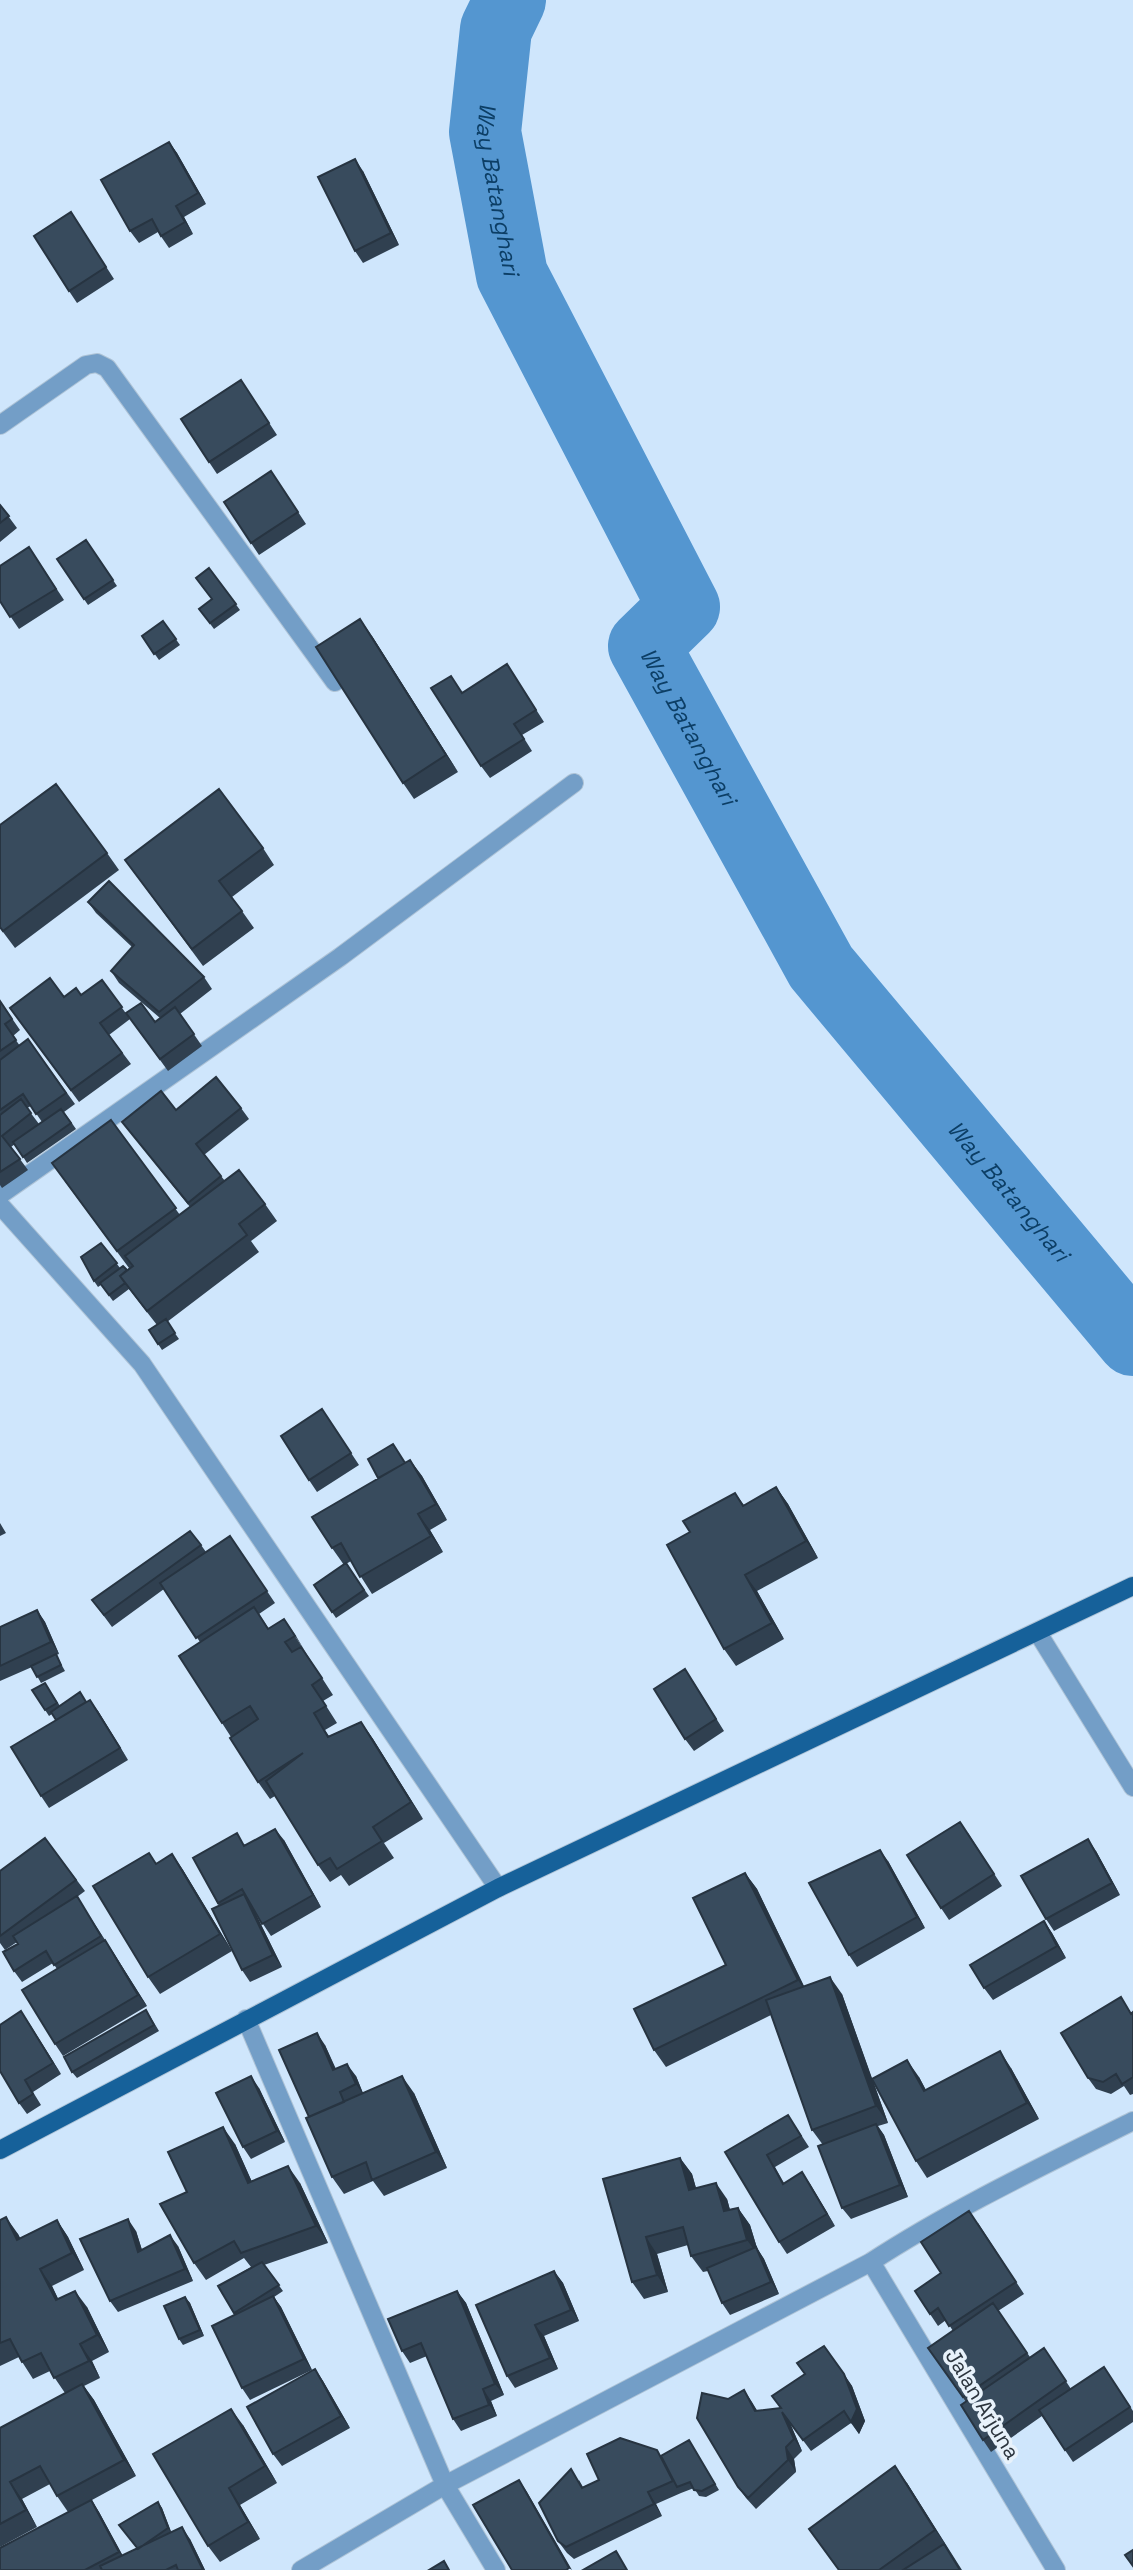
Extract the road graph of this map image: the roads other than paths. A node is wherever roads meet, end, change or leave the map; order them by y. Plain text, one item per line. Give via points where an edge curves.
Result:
1 (0, 425) edge
2 (335, 682) edge
3 (574, 783) dead end
4 (0, 1195) edge
5 (0, 1205) edge
6 (1133, 1586) edge
7 (1038, 1633) junction
8 (1133, 1787) edge
9 (498, 1888) junction
10 (246, 2019) junction
11 (1133, 2121) edge
12 (0, 2150) edge
13 (871, 2262) junction
14 (445, 2485) junction
15 (301, 2570) edge
16 (496, 2570) edge
17 (1056, 2570) edge

1 - 2 street via 86,365 97,363 107,368
3 - 4 street via 340,957
5 - 9 street via 142,1364
6 - 7 main road
7 - 8 street
7 - 9 main road
9 - 10 main road
10 - 12 main road
10 - 14 street
11 - 13 street via 982,2197
13 - 14 street
13 - 17 street, Jalan Arjuna
14 - 15 street
14 - 16 street

